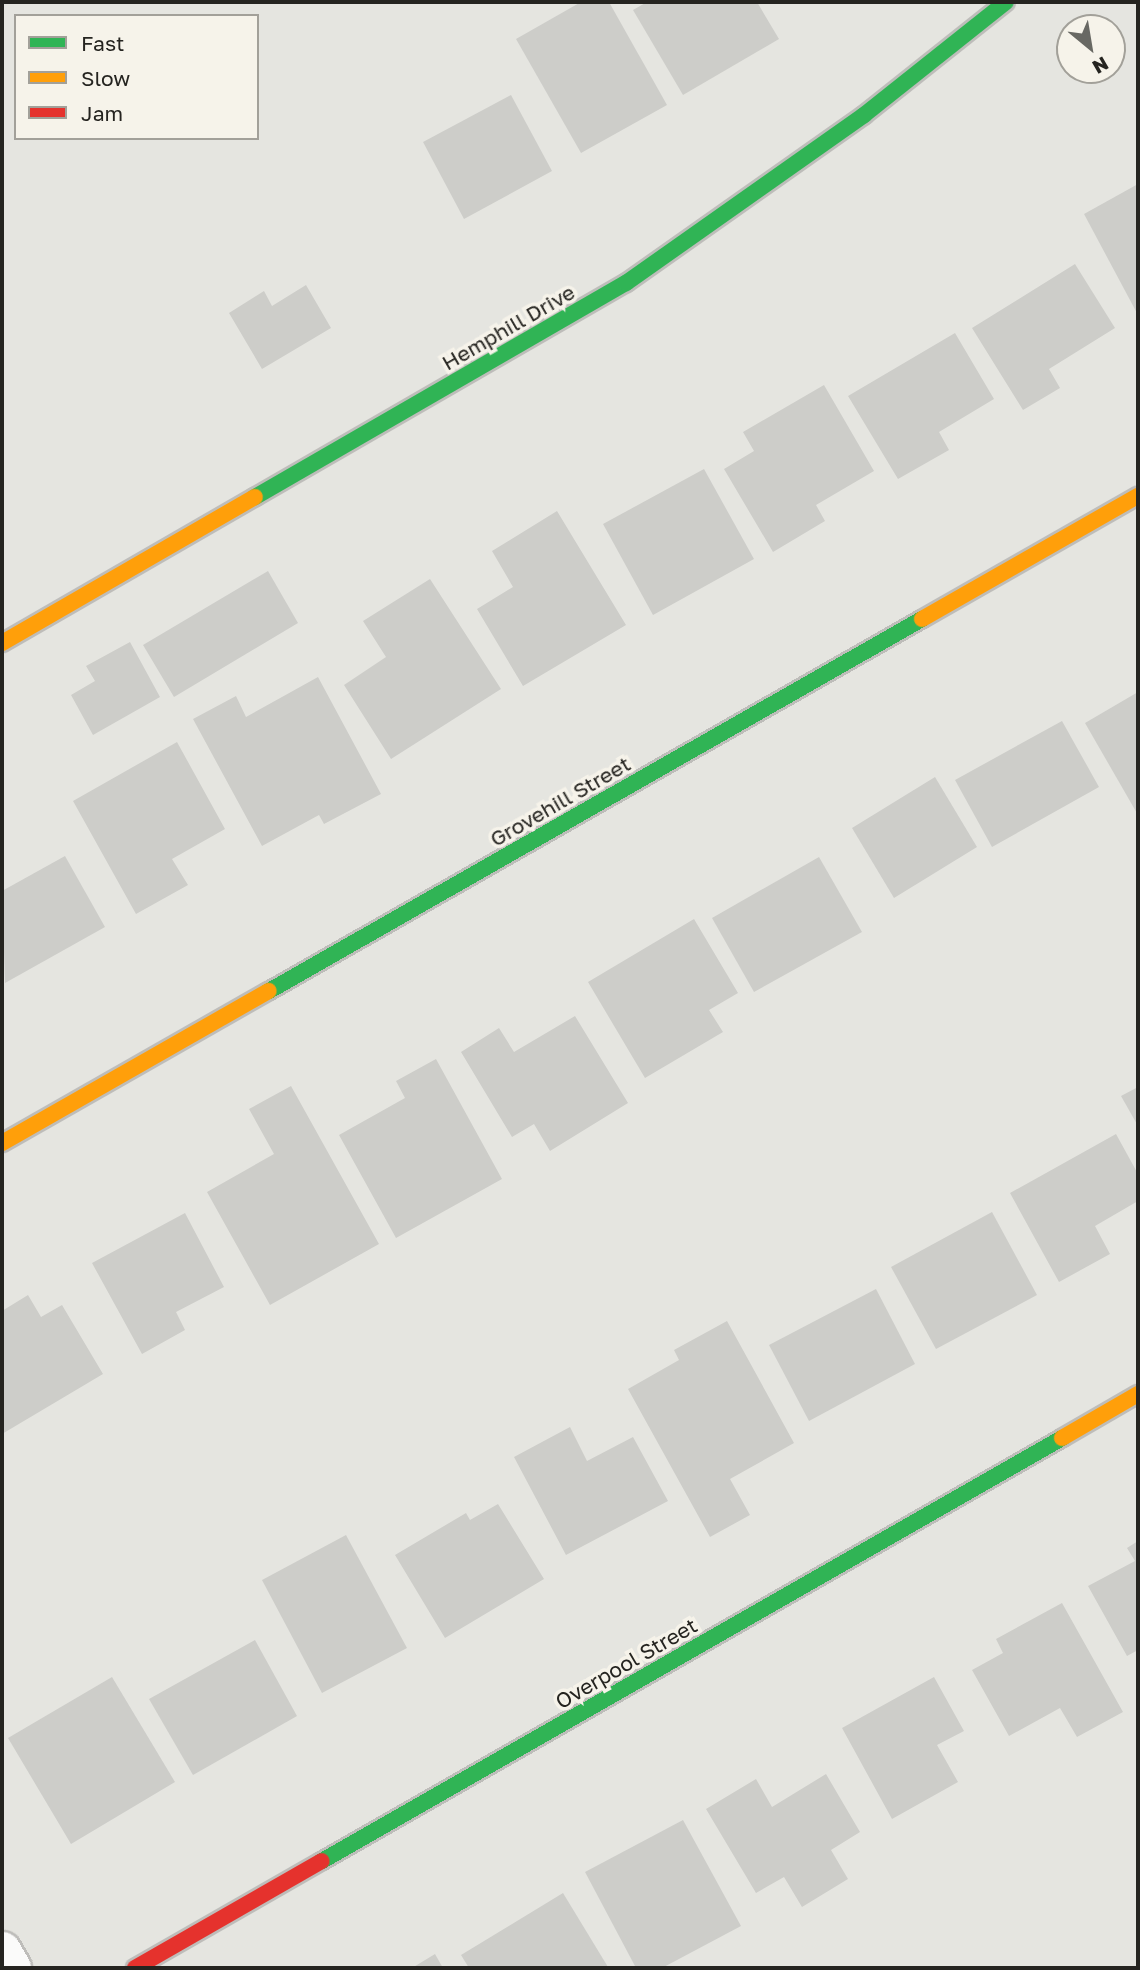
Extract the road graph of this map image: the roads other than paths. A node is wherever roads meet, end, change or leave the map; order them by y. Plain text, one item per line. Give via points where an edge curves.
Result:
1 (1006, 2) edge
2 (1138, 496) edge
3 (2, 643) edge
4 (2, 1143) edge
5 (1138, 1394) edge
6 (2, 1951) edge
7 (12, 1968) edge
8 (135, 1968) edge

1 - 3 street, Hemphill Drive via 864,115 626,283
2 - 4 street, Grovehill Street
5 - 8 street, Overpool Street
6 - 7 street

